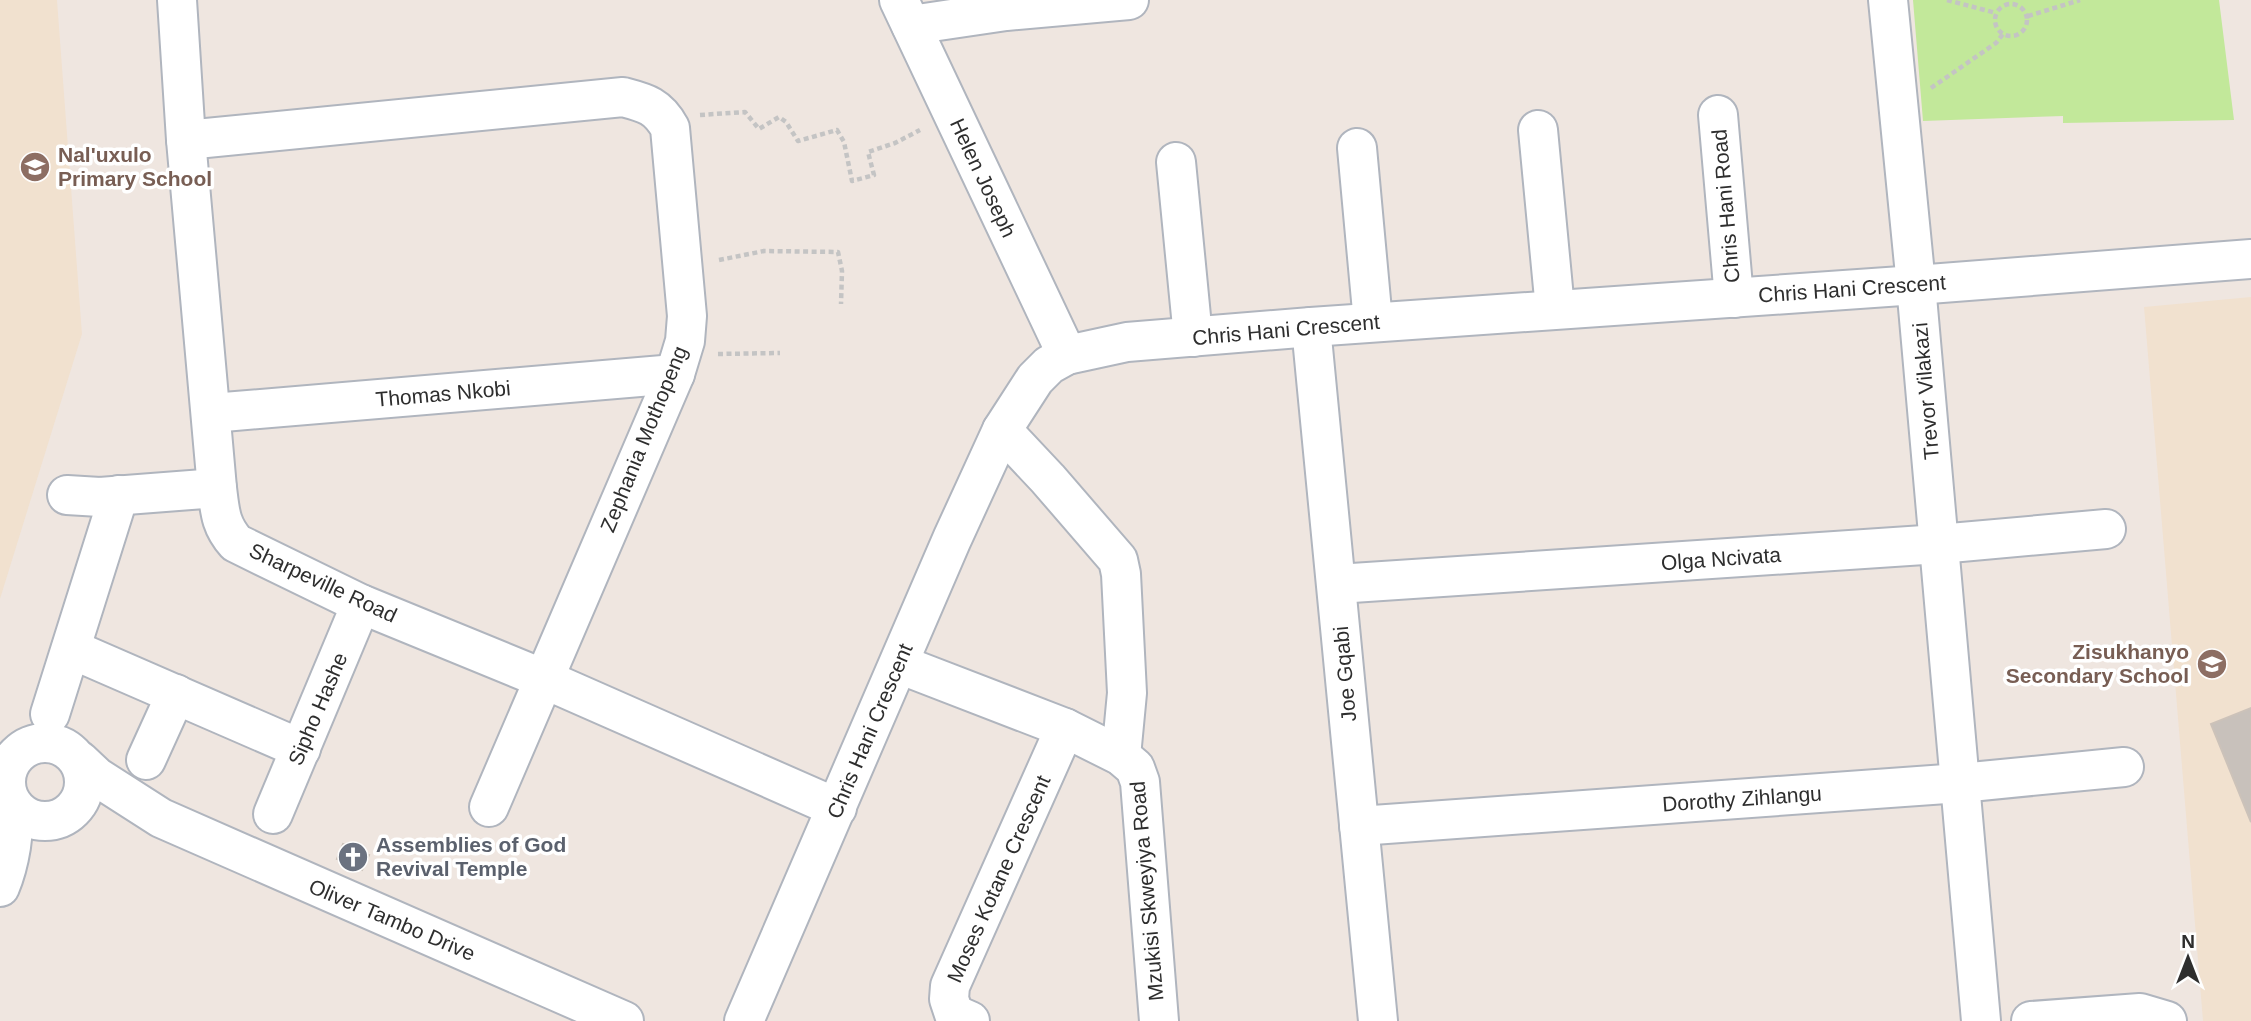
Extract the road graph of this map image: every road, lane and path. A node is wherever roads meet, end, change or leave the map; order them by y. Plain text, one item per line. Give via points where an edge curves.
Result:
1 (177, 0) edge
2 (1129, 0) edge
3 (1888, 0) edge
4 (1947, 0) edge
5 (2080, 0) edge
6 (1075, 2) edge
7 (905, 13) edge
8 (1996, 13) junction
9 (2028, 16) junction
10 (2003, 34) junction
11 (1900, 103) junction
12 (952, 113) junction
13 (1718, 115) dead end
14 (670, 128) junction
15 (1538, 130) dead end
16 (186, 140) junction
17 (1357, 148) dead end
18 (1175, 162) dead end
19 (2251, 259) edge
20 (684, 265) junction
21 (1916, 285) junction
22 (1734, 298) junction
23 (841, 304) dead end
24 (1555, 309) junction
25 (1373, 322) junction
26 (1311, 327) junction
27 (1193, 337) junction
28 (780, 353) dead end
29 (1068, 355) junction
30 (679, 362) junction
31 (212, 414) junction
32 (1002, 430) junction
33 (217, 488) junction
34 (67, 495) dead end
35 (119, 495) junction
36 (2105, 529) dead end
37 (1939, 544) junction
38 (1337, 584) junction
39 (361, 604) junction
40 (71, 649) junction
41 (899, 664) junction
42 (544, 679) junction
43 (176, 694) junction
44 (1065, 729) junction
45 (29, 732) edge
46 (301, 749) junction
47 (1121, 756) junction
48 (146, 760) dead end
49 (80, 761) junction
50 (2124, 767) dead end
51 (1960, 783) junction
52 (7, 795) edge
53 (489, 807) dead end
54 (837, 808) junction
55 (273, 814) dead end
56 (62, 817) junction
57 (161, 818) junction
58 (1359, 826) junction
59 (2, 882) edge
60 (959, 1019) edge
61 (624, 1021) edge
62 (744, 1021) edge
63 (1159, 1021) edge
64 (1378, 1021) edge
65 (1981, 1021) edge
66 (2031, 1021) edge
67 (2166, 1021) edge

1 - 16 street, Sharpeville Road
2 - 6 street
3 - 11 street, Trevor Vilakazi
4 - 8 path
5 - 9 path
6 - 7 street via 994,12
7 - 12 street, Helen Joseph
8 - 9 path via 2006,4 2019,5
8 - 10 path via 1995,25
9 - 10 path via 2026,29 2016,36
10 - 11 path via 1923,94
11 - 21 street, Trevor Vilakazi
12 - 14 path via 867,152 874,175 852,181 837,130 798,141 779,117 760,129 745,113 723,112 696,115
12 - 29 street, Helen Joseph
13 - 22 street, Chris Hani Road
14 - 16 street via 663,114 623,97
14 - 20 street, Zephania Mothopeng
15 - 24 street
16 - 31 street, Sharpeville Road
17 - 25 street
18 - 27 street
19 - 21 street, Chris Hani Crescent
20 - 23 path via 764,251 838,252
20 - 30 street, Zephania Mothopeng via 687,316
21 - 22 street, Chris Hani Crescent
21 - 37 street, Trevor Vilakazi
22 - 24 street, Chris Hani Crescent
24 - 25 street, Chris Hani Crescent
25 - 26 street, Chris Hani Crescent
26 - 27 street, Chris Hani Crescent
26 - 38 street, Joe Gqabi
27 - 29 street, Chris Hani Crescent via 1127,342
28 - 30 path via 709,354
29 - 32 street, Chris Hani Crescent via 1035,379
30 - 31 street, Thomas Nkobi
30 - 42 street, Zephania Mothopeng
31 - 33 street, Sharpeville Road
32 - 41 street, Chris Hani Crescent
32 - 47 street via 1118,559 1127,693
33 - 35 street
33 - 39 street, Sharpeville Road via 222,524 236,543
34 - 35 street
35 - 40 street
36 - 37 street, Olga Ncivata
37 - 38 street, Olga Ncivata
37 - 51 street, Trevor Vilakazi
38 - 58 street, Joe Gqabi
39 - 42 street, Sharpeville Road
39 - 46 street, Sipho Hashe
40 - 43 street
40 - 45 street
41 - 44 street, Mzukisi Skweyiya Road
41 - 54 street, Chris Hani Crescent
42 - 53 street, Zephania Mothopeng
42 - 54 street, Sharpeville Road
43 - 46 street
43 - 48 street
44 - 47 street, Mzukisi Skweyiya Road
44 - 60 street, Moses Kotane Crescent via 954,976 949,999
45 - 49 street via 68,749
45 - 52 street via 11,762
46 - 55 street, Sipho Hashe
47 - 63 street, Mzukisi Skweyiya Road via 1135,768 1140,782
49 - 56 street via 84,790 79,804
49 - 57 street, Oliver Tambo Drive
50 - 51 street, Dorothy Zihlangu
51 - 58 street, Dorothy Zihlangu
51 - 65 street, Trevor Vilakazi
52 - 56 street via 25,816 40,821
52 - 59 street via 14,818
54 - 62 street, Chris Hani Crescent
56 - 57 street, Oliver Tambo Drive via 105,813
56 - 59 street via 20,855
57 - 61 street, Oliver Tambo Drive
58 - 64 street, Joe Gqabi
66 - 67 street via 2140,1013

